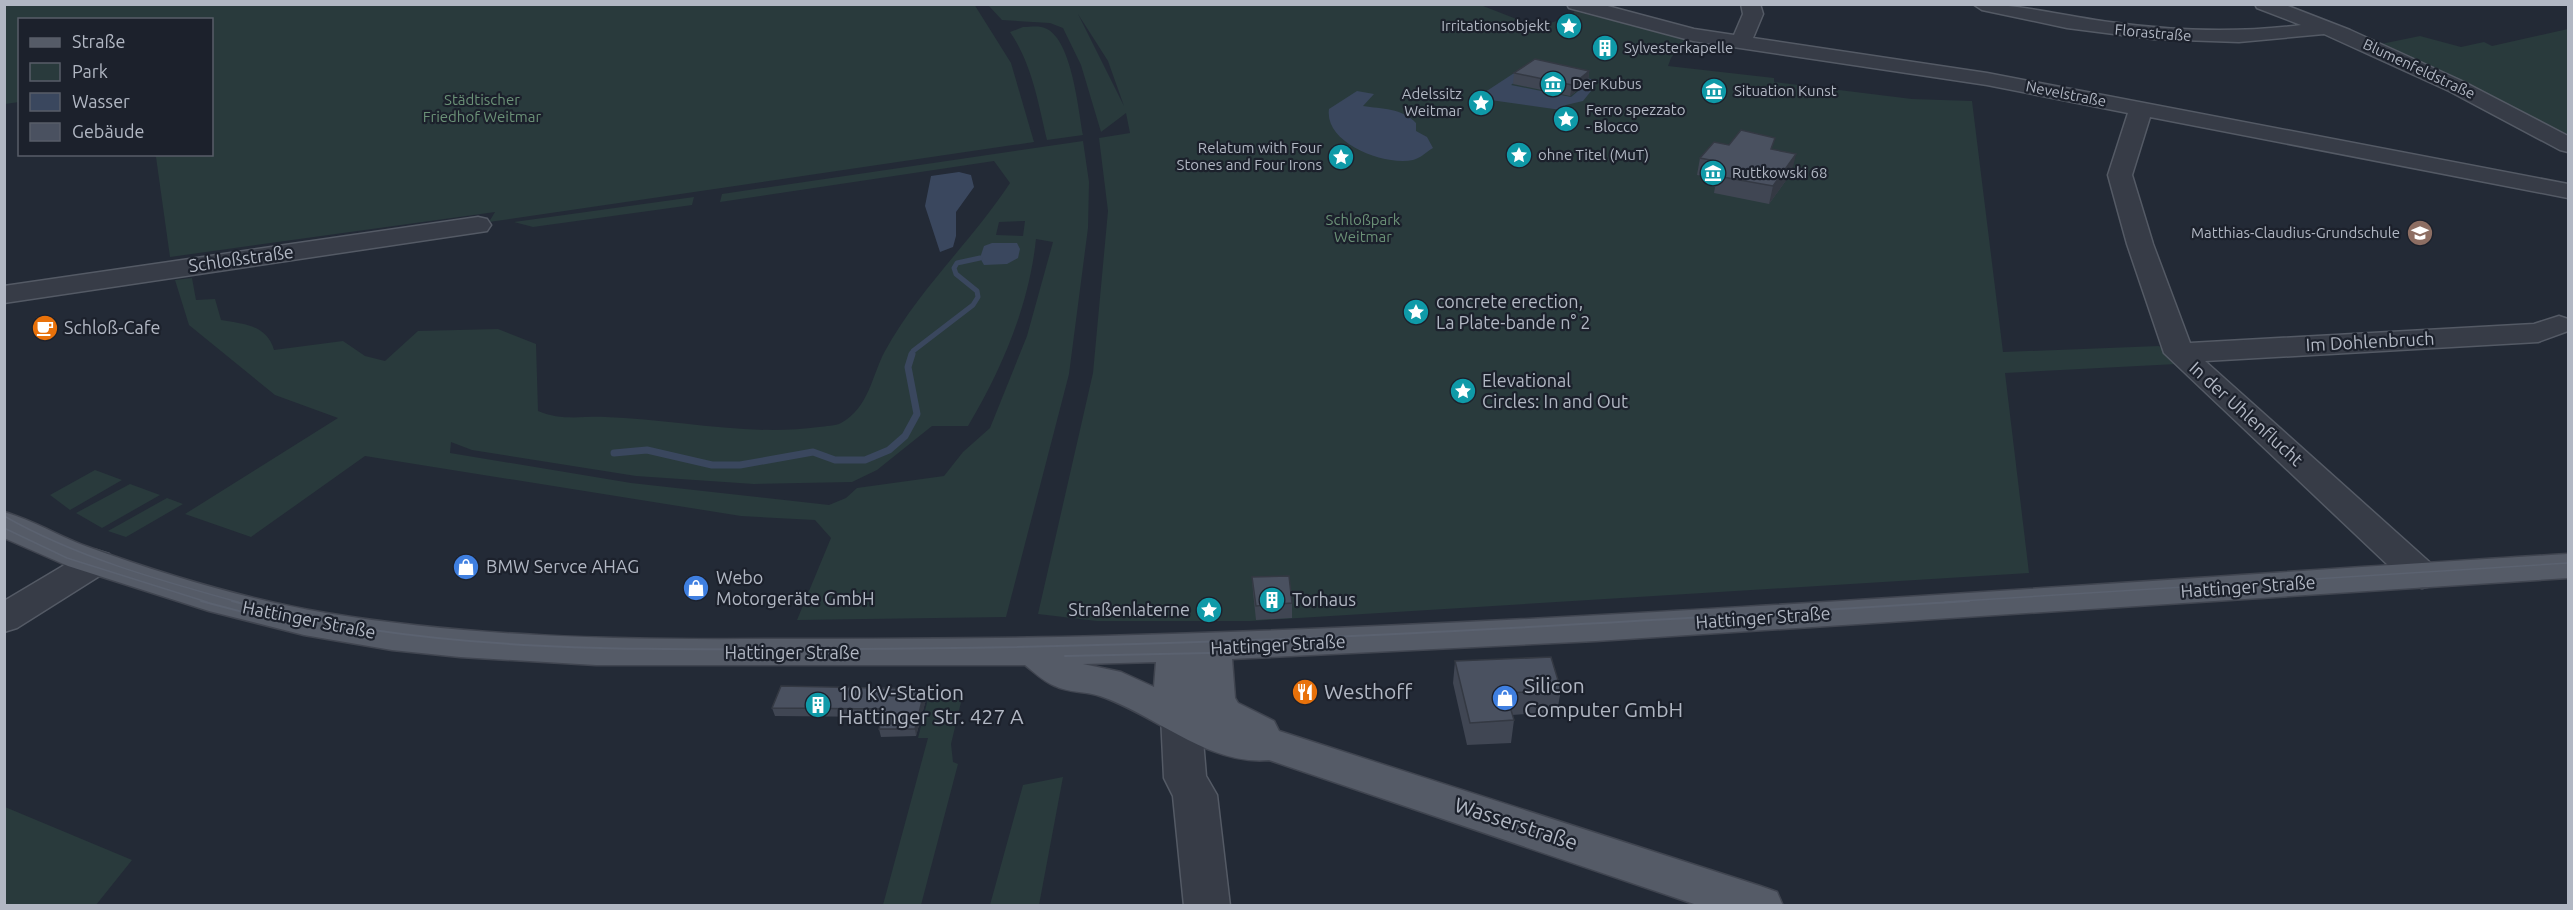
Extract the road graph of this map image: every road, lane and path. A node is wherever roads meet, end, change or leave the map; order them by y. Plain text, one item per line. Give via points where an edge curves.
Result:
1 (1576, 4) edge
2 (1750, 4) edge
3 (1982, 4) edge
4 (2264, 4) edge
5 (2326, 28) junction
6 (1740, 43) junction
7 (2141, 109) junction
8 (2568, 146) edge
9 (2564, 183) edge
10 (477, 225) dead end
11 (4, 295) edge
12 (2559, 325) dead end
13 (2179, 353) junction
14 (4, 522) edge
15 (96, 562) junction
16 (2568, 566) edge
17 (2422, 576) junction
18 (4, 619) edge
19 (1194, 649) junction
20 (1035, 653) junction
21 (1181, 716) junction
22 (1270, 744) junction
23 (1207, 906) edge
24 (1760, 906) edge

1 - 6 street, Nevelstraße via 1641,23
2 - 6 street via 1753,14
3 - 5 street, Florastraße via 2082,25 2180,36 2262,36
4 - 5 street, Blumenfeldstraße
5 - 8 street, Blumenfeldstraße via 2450,82
6 - 7 street, Nevelstraße via 1987,79
7 - 9 street, Nevelstraße
7 - 13 street, In der Uhlenflucht via 2120,175
10 - 11 street, Schloßstraße
12 - 13 street, Im Dohlenbruch via 2538,333
13 - 17 street, In der Uhlenflucht
14 - 15 main road, Hattinger Straße via 53,547
15 - 18 street
15 - 20 main road, Hattinger Straße via 275,616 392,636 589,652
16 - 17 main road, Hattinger Straße
17 - 19 main road, Hattinger Straße
19 - 20 main road, Hattinger Straße
19 - 21 main road via 1174,687
19 - 22 main road, Wasserstraße via 1224,714 1256,729
20 - 21 main road, Wasserstraße via 1068,676 1107,682
21 - 22 main road, Wasserstraße via 1249,746
21 - 23 street via 1185,778 1195,795
22 - 24 main road, Wasserstraße

